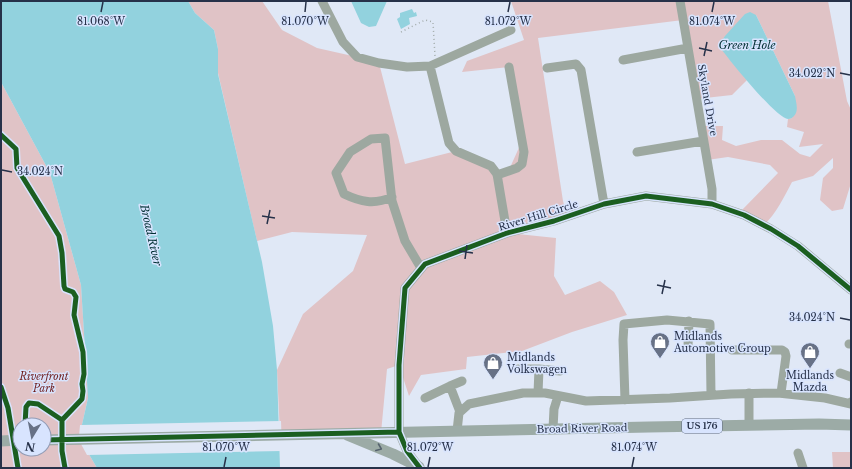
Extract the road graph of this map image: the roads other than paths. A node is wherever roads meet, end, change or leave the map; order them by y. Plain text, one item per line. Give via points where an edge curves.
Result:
1 (322, 1) edge
2 (680, 1) edge
3 (511, 30) dead end
4 (688, 48) junction
5 (623, 60) dead end
6 (432, 65) junction
7 (509, 67) dead end
8 (547, 68) dead end
9 (703, 141) junction
10 (638, 152) dead end
11 (497, 175) junction
12 (392, 197) junction
13 (604, 204) junction
14 (712, 204) junction
15 (507, 233) junction
16 (421, 268) junction
17 (851, 290) edge
18 (689, 321) junction
19 (688, 346) dead end
20 (732, 350) dead end
21 (518, 369) dead end
22 (539, 369) junction
23 (560, 371) dead end
24 (840, 373) dead end
25 (851, 377) edge
26 (462, 382) dead end
27 (450, 386) junction
28 (538, 393) junction
29 (748, 393) junction
30 (781, 393) junction
31 (711, 395) junction
32 (558, 396) junction
33 (425, 398) dead end
34 (624, 400) junction
35 (851, 404) edge
36 (460, 412) junction
37 (749, 425) junction
38 (851, 425) edge
39 (553, 429) junction
40 (457, 431) junction
41 (399, 432) junction
42 (343, 433) junction
43 (12, 440) edge
44 (52, 440) edge
45 (1, 441) edge
46 (798, 453) dead end
47 (420, 468) edge
48 (802, 468) edge

1 - 6 street via 343,42 357,57 407,67
2 - 4 street, Skyland Drive
3 - 6 street
4 - 5 street
4 - 9 street, Skyland Drive
6 - 11 street via 449,143 456,151 491,166
7 - 11 street via 524,152 522,164
8 - 13 street via 576,64 581,70
9 - 10 street
9 - 14 street, Skyland Drive via 712,189
11 - 15 street
12 - 12 street via 385,138 370,139 350,152 336,173 344,194 359,201 382,202
12 - 16 street via 405,241
13 - 14 street, River Hill Circle via 646,196
13 - 15 street, River Hill Circle
14 - 17 street, River Hill Circle via 744,215 771,229 798,246
15 - 16 street, River Hill Circle via 425,264
16 - 41 street, River Hill Circle via 405,288 399,365
18 - 19 street
18 - 31 street via 710,324
18 - 34 street via 667,320 624,324
20 - 30 street via 785,352
21 - 22 street
22 - 23 street
22 - 28 street
24 - 25 street
26 - 27 street
27 - 33 street
27 - 36 street
28 - 32 street
28 - 36 street via 469,404
29 - 30 street
29 - 31 street
29 - 37 street
30 - 35 street
31 - 34 street
32 - 34 street via 586,401
32 - 39 street via 554,409
36 - 40 street
37 - 38 main road, Broad River Road / US 176
37 - 39 main road, Broad River Road / US 176
39 - 40 main road, Broad River Road / US 176
40 - 41 main road, Broad River Road / US 176
41 - 42 main road, Broad River Road / US 176
41 - 47 street, River Hill Circle via 407,451
42 - 44 main road, Broad River Road / US 176
42 -> 47 main road
43 - 45 main road
46 - 48 street

